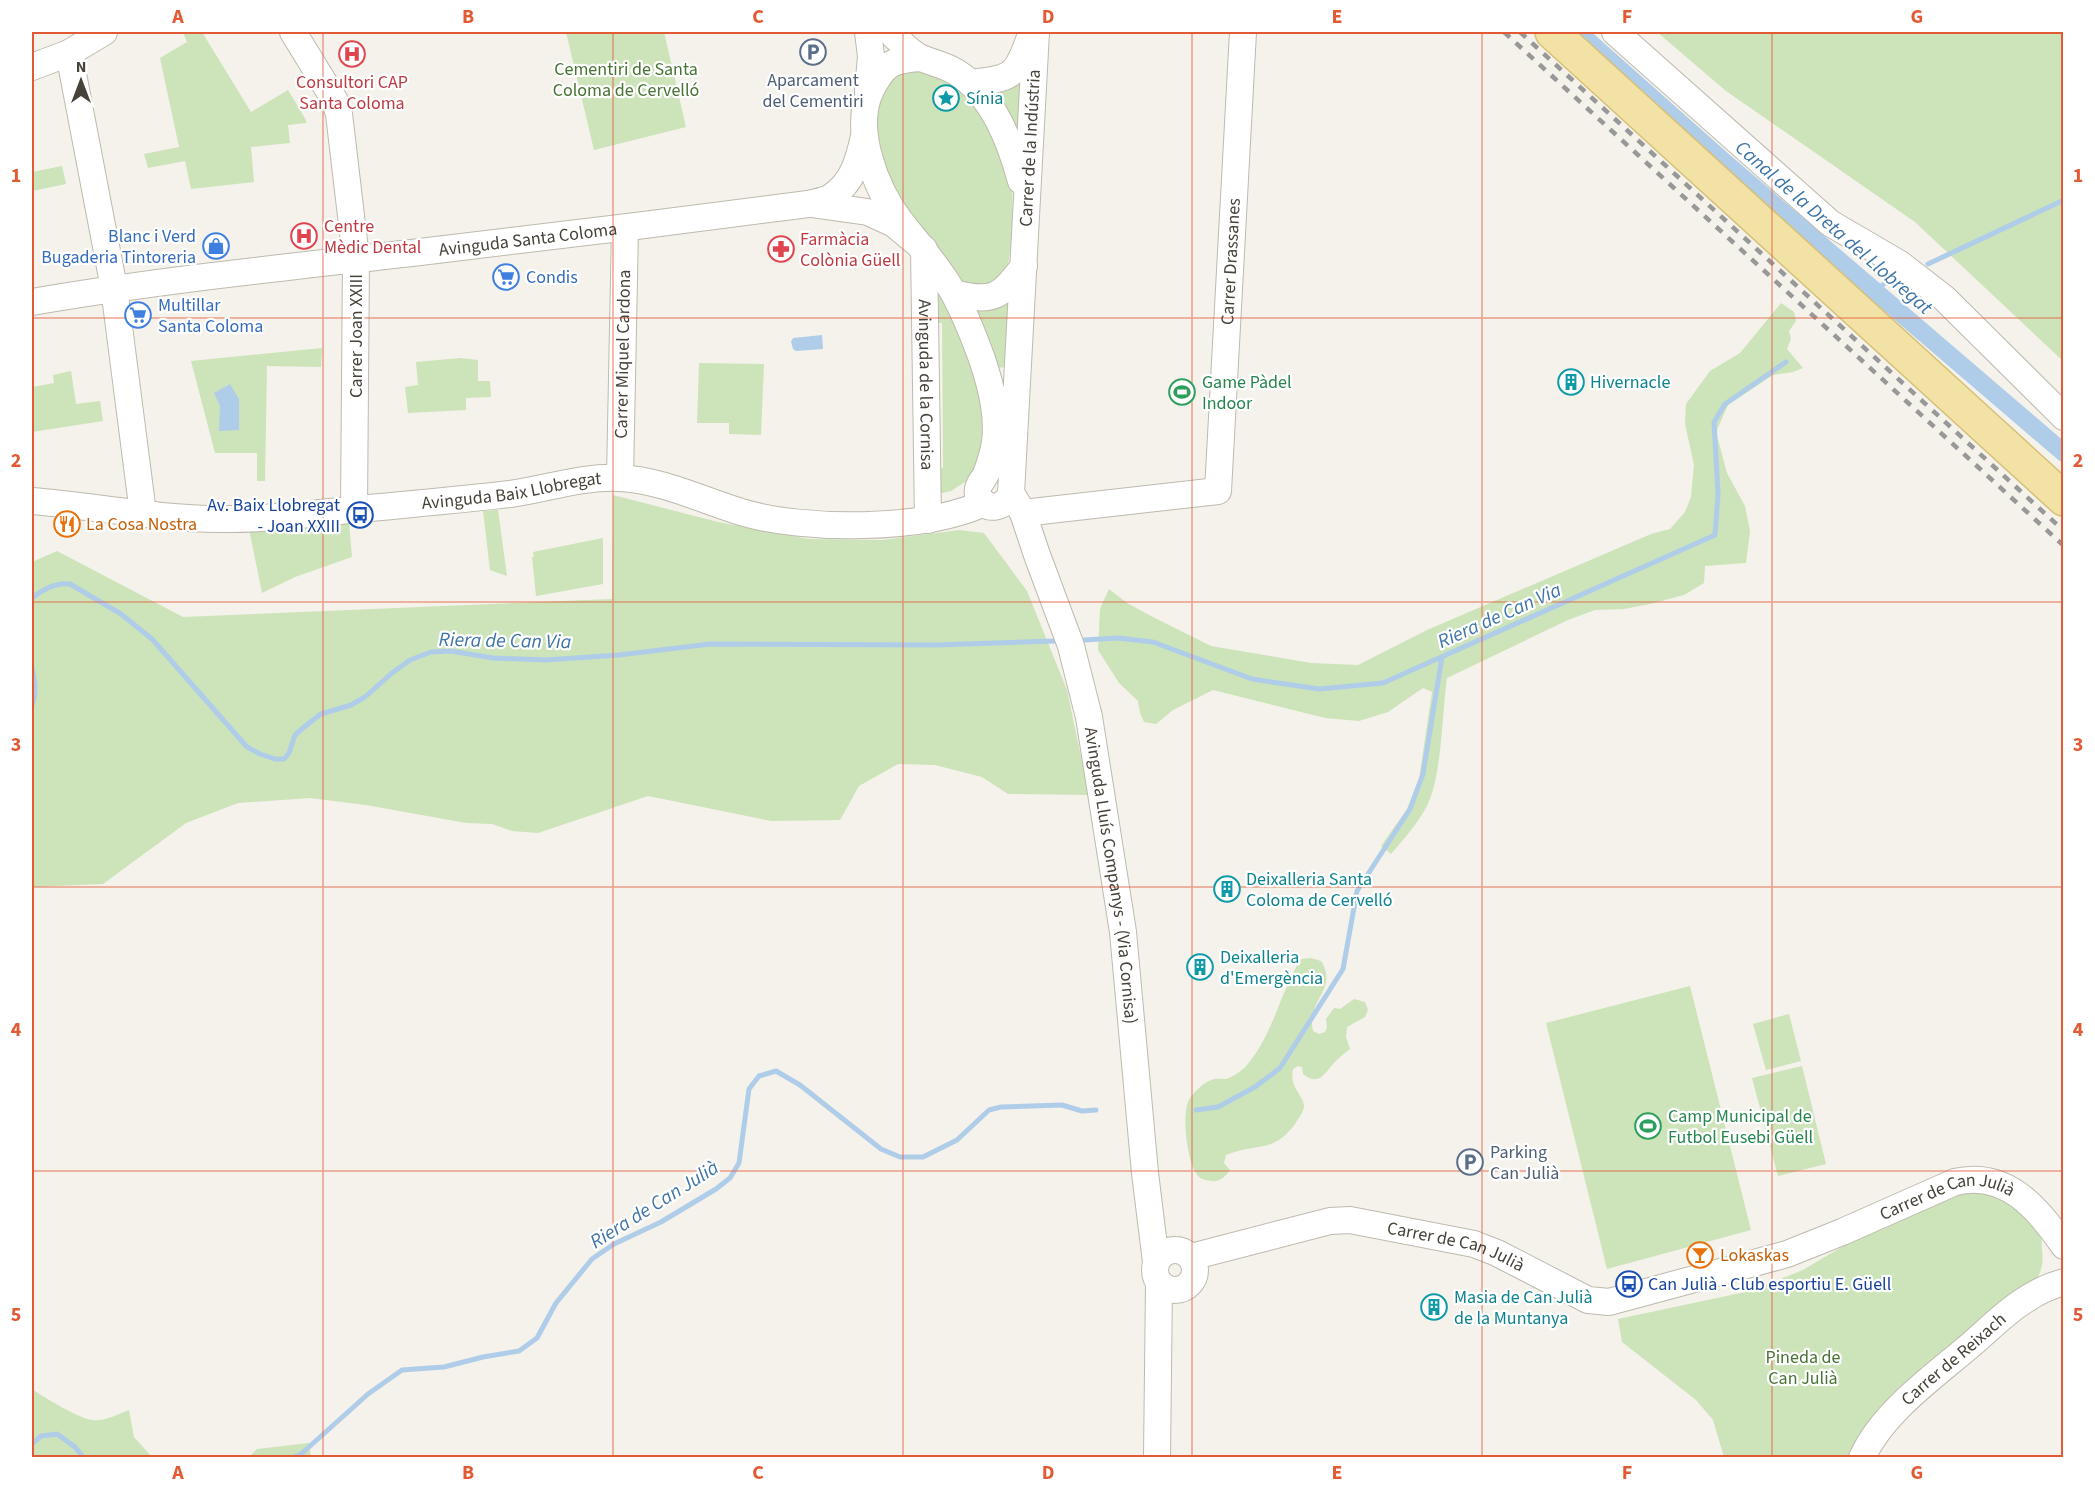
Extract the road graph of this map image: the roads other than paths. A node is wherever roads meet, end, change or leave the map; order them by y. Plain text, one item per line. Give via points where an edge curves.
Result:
1 (104, 32) edge
2 (293, 32) edge
3 (868, 32) edge
4 (890, 32) edge
5 (1034, 32) edge
6 (1243, 32) edge
7 (1552, 32) edge
8 (1615, 32) edge
9 (69, 53) junction
10 (920, 58) junction
11 (32, 67) edge
12 (970, 84) junction
13 (868, 96) junction
14 (864, 133) junction
15 (1026, 201) junction
16 (808, 204) junction
17 (625, 228) junction
18 (924, 249) junction
19 (356, 258) junction
20 (1024, 266) junction
21 (114, 288) junction
22 (954, 293) junction
23 (32, 302) edge
24 (2064, 417) edge
25 (620, 478) junction
26 (1218, 491) joint
27 (1004, 500) junction
28 (2064, 500) edge
29 (32, 501) edge
30 (354, 509) junction
31 (143, 513) junction
32 (928, 520) junction
33 (1149, 1204) junction
34 (2064, 1246) edge
35 (1187, 1254) junction
36 (2064, 1268) edge
37 (1158, 1273) junction
38 (2064, 1274) edge
39 (2064, 1282) edge
40 (1185, 1287) junction
41 (1159, 1351) junction
42 (1157, 1458) edge
43 (1862, 1458) edge

1 - 9 street
2 - 19 street, Carrer Joan XXIII via 339,114
3 - 13 street
4 - 10 street
5 - 12 street via 1014,73
5 - 15 street, Carrer de la Indústria
6 - 26 street, Carrer Drassanes
7 - 28 main road
8 - 24 street via 1830,223 1900,264 1944,298
9 - 11 street
9 - 21 street
10 - 12 street via 942,64
10 - 13 street via 886,66
12 - 15 street via 1003,130
13 - 14 street
14 - 16 street, Avinguda Santa Coloma via 858,164 847,182 830,197
14 - 18 street via 871,166 882,189 900,221
15 - 20 street, Carrer de la Indústria
16 - 17 street, Avinguda Santa Coloma
16 - 18 street, Avinguda Santa Coloma via 868,212 894,224
17 - 19 street, Avinguda Santa Coloma
17 - 25 street, Carrer Miquel Cardona
18 - 22 street
18 - 32 street, Avinguda de la Cornisa
19 - 21 street, Avinguda Santa Coloma
19 - 30 street, Carrer Joan XXIII
20 - 22 street via 1006,289 993,297 977,299
20 - 27 street, Carrer de la Indústria
21 - 23 street, Avinguda Santa Coloma
21 - 31 street
22 - 27 street via 981,356 994,407 994,448 985,476 1004,476
25 - 30 street, Avinguda Baix Llobregat via 577,480 510,494
25 - 32 street, Avinguda Baix Llobregat via 648,482 768,519 824,524
26 - 27 street, Avinguda Baix Llobregat
27 - 32 street, Avinguda Baix Llobregat
27 - 33 street, Avinguda Lluís Companys - (Via Cornisa) via 1012,526 1036,555 1076,662 1095,751 1123,932
29 - 31 street, Avinguda Baix Llobregat
30 - 31 street, Avinguda Baix Llobregat via 219,519
33 - 35 street
33 - 37 street, Avinguda Lluís Companys - (Via Cornisa)
34 - 35 street, Carrer de Can Julià via 2048,1223 2021,1198 1995,1182 1974,1179 1955,1182 1787,1254 1609,1302 1588,1300 1474,1244 1350,1220 1330,1221
35 - 37 street via 1164,1252
35 - 40 street via 1194,1262 1195,1274
36 - 38 street
37 - 40 street via 1173,1290
37 - 41 street, Avinguda Lluís Companys - (Via Cornisa)
39 - 43 street, Carrer de Reixach via 2021,1303 1937,1373 1893,1413
40 - 41 street, Avinguda Lluís Companys - (Via Cornisa)
41 - 42 street, Avinguda Lluís Companys - (Via Cornisa)

